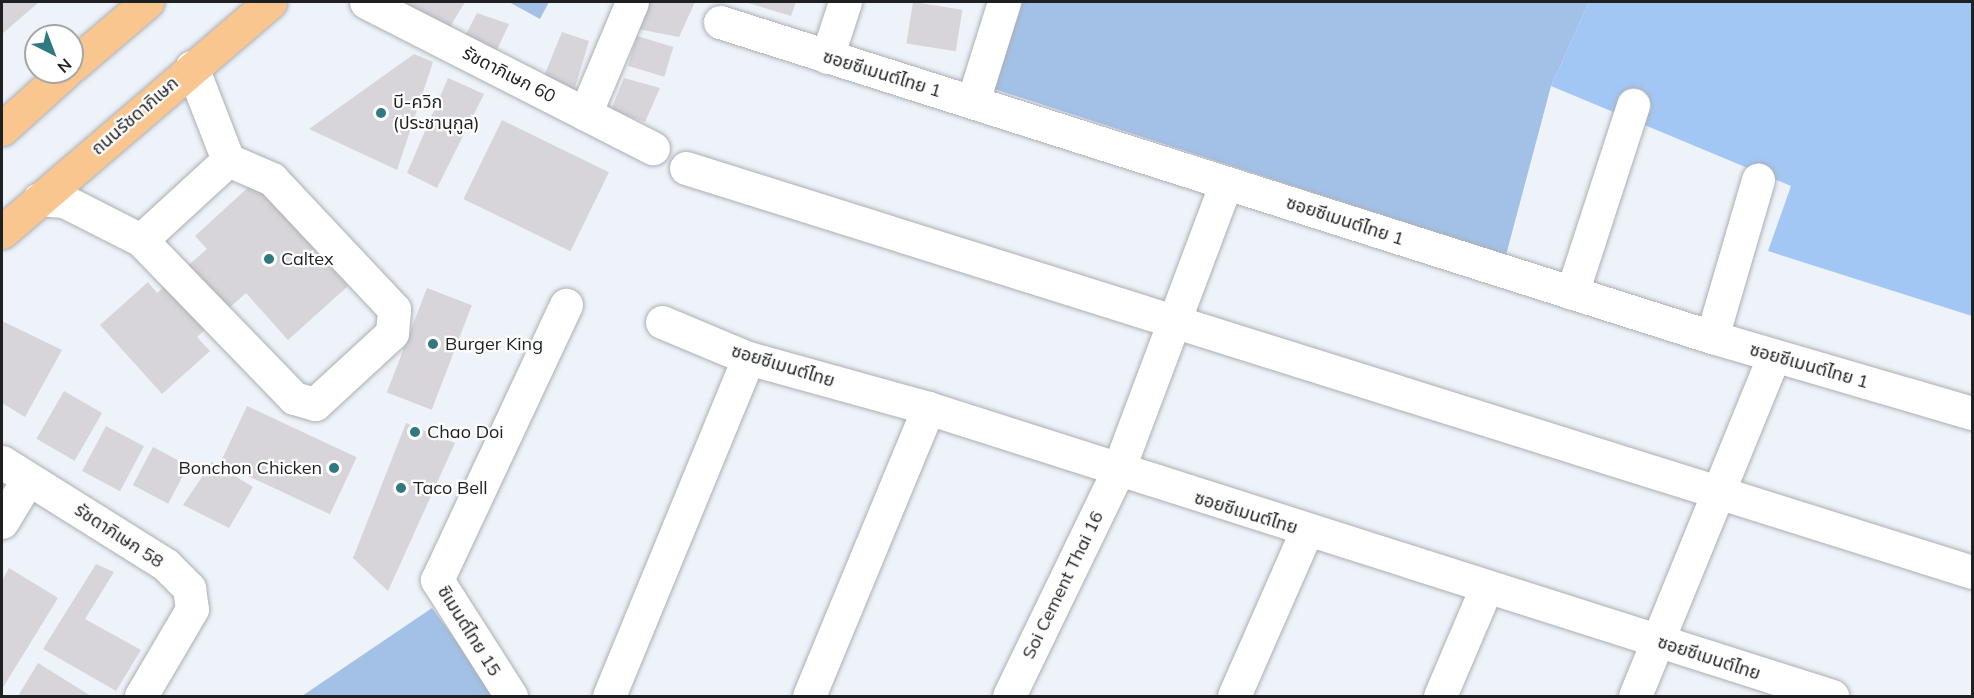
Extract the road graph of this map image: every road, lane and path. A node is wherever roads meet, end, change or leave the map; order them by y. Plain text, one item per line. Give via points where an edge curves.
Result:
1 (147, 2) edge
2 (270, 2) edge
3 (366, 2) edge
4 (632, 2) edge
5 (845, 2) edge
6 (1004, 2) edge
7 (720, 22) dead end
8 (84, 56) edge
9 (827, 57) junction
10 (192, 67) junction
11 (52, 84) edge
12 (973, 101) junction
13 (1633, 105) dead end
14 (585, 114) junction
15 (2, 129) edge
16 (653, 147) dead end
17 (228, 160) junction
18 (686, 168) dead end
19 (1758, 180) dead end
20 (1226, 183) junction
21 (39, 199) junction
22 (2, 232) edge
23 (141, 240) junction
24 (1572, 293) junction
25 (566, 305) dead end
26 (1173, 321) junction
27 (662, 322) dead end
28 (1712, 337) junction
29 (1774, 356) junction
30 (748, 358) junction
31 (928, 408) junction
32 (1972, 413) edge
33 (15, 470) edge
34 (1117, 473) junction
35 (1718, 493) junction
36 (2, 522) edge
37 (1305, 532) junction
38 (1972, 572) edge
39 (1486, 588) junction
40 (1658, 641) junction
41 (141, 696) edge
42 (511, 696) edge
43 (609, 696) edge
44 (809, 696) edge
45 (1009, 696) edge
46 (1234, 696) edge
47 (1440, 696) edge
48 (1635, 696) edge
49 (1832, 696) edge

1 - 8 main road
2 - 10 main road, ถนนรัชดาภิเษก
3 - 14 street, รัชดาภิเษก 60
4 - 14 street
5 - 9 street
6 - 12 street
7 - 9 street, ซอยซีเมนต์ไทย 1
9 - 12 street, ซอยซีเมนต์ไทย 1
10 - 17 street
10 - 21 main road, ถนนรัชดาภิเษก
11 - 15 main road
12 - 20 street, ซอยซีเมนต์ไทย 1
13 - 24 street
14 - 16 street, รัชดาภิเษก 60
17 - 23 street
17 - 23 street via 272,179 394,309 392,333 315,404 294,398
18 - 26 street
19 - 28 street
20 - 24 street, ซอยซีเมนต์ไทย 1
20 - 26 street, Soi Cement Thai 16
21 - 22 main road, ถนนรัชดาภิเษก
21 - 23 street via 63,201
24 - 28 street, ซอยซีเมนต์ไทย 1
25 - 42 street, ซิเมนต์ไทย 15 via 437,580
26 - 34 street, Soi Cement Thai 16
26 - 35 street
27 - 30 street, ซอยซีเมนต์ไทย
28 - 29 street, ซอยซีเมนต์ไทย 1
29 - 32 street, ซอยซีเมนต์ไทย 1
29 - 35 street
30 - 31 street, ซอยซีเมนต์ไทย
30 - 43 street
31 - 34 street, ซอยซีเมนต์ไทย
31 - 44 street
33 - 36 street
33 - 41 street, รัชดาภิเษก 58 via 166,565 189,588 192,609
34 - 37 street, ซอยซีเมนต์ไทย
34 - 45 street, Soi Cement Thai 16
35 - 38 street
35 - 40 street
37 - 39 street, ซอยซีเมนต์ไทย
37 - 46 street
39 - 40 street, ซอยซีเมนต์ไทย
39 - 47 street
40 - 48 street
40 - 49 street, ซอยซีเมนต์ไทย

